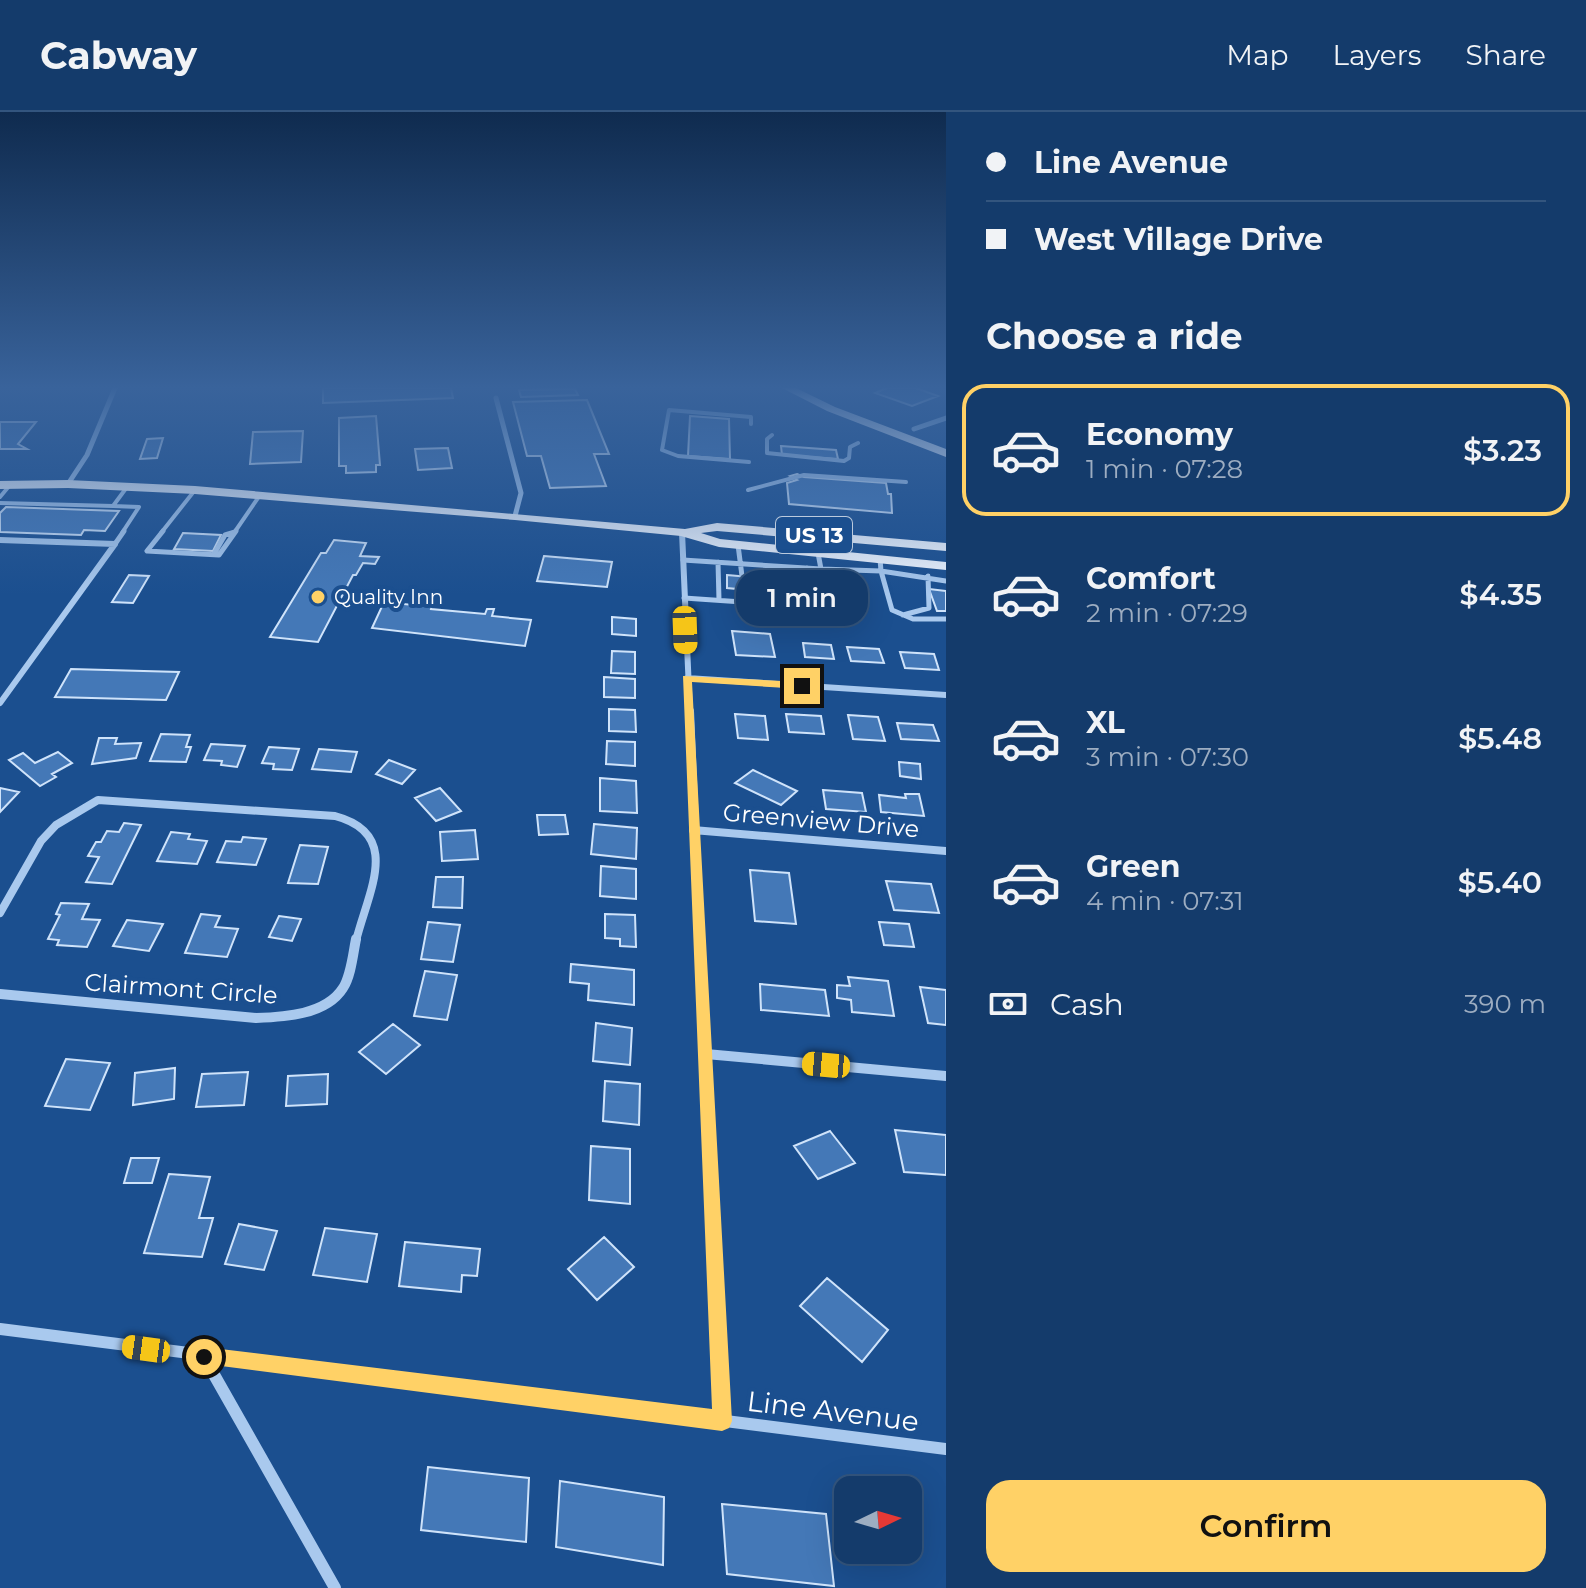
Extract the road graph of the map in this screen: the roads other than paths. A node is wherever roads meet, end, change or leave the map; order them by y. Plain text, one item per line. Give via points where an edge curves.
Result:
1 (86, 457) edge
2 (511, 457) edge
3 (688, 457) edge
4 (783, 457) edge
5 (849, 457) edge
6 (749, 462) dead end
7 (906, 482) dead end
8 (68, 484) junction
9 (5, 485) edge
10 (127, 487) junction
11 (195, 490) junction
12 (748, 490) dead end
13 (260, 495) junction
14 (0, 500) edge
15 (113, 506) junction
16 (515, 516) junction
17 (682, 532) junction
18 (0, 540) edge
19 (115, 544) junction
20 (738, 545) junction
21 (946, 547) edge
22 (818, 553) junction
23 (683, 560) junction
24 (718, 562) junction
25 (741, 564) junction
26 (880, 565) junction
27 (946, 566) edge
28 (788, 567) junction
29 (807, 568) junction
30 (821, 569) junction
31 (928, 570) junction
32 (742, 576) dead end
33 (788, 580) dead end
34 (946, 581) edge
35 (809, 582) dead end
36 (824, 584) dead end
37 (742, 590) dead end
38 (789, 594) dead end
39 (811, 596) dead end
40 (684, 598) junction
41 (826, 598) dead end
42 (719, 600) junction
43 (743, 602) junction
44 (790, 605) junction
45 (813, 607) junction
46 (900, 615) junction
47 (946, 619) edge
48 (687, 678) junction
49 (946, 695) edge
50 (0, 703) edge
51 (693, 830) junction
52 (946, 851) edge
53 (0, 913) edge
54 (0, 994) edge
55 (706, 1054) junction
56 (946, 1076) edge
57 (0, 1329) edge
58 (204, 1357) junction
59 (722, 1421) junction
60 (946, 1449) edge
61 (335, 1588) edge

1 - 8 street
2 - 16 street via 521,493
3 - 6 lane
4 - 5 lane via 844,461
7 - 12 lane via 804,475
8 - 9 main road, US 13
8 - 10 main road, US 13
9 - 14 lane
10 - 11 main road, US 13
10 - 15 lane
11 - 13 main road, US 13
11 - 13 lane via 147,551 219,555
13 - 16 main road, US 13
14 - 15 lane
15 - 19 lane via 139,507
16 - 17 main road, US 13
17 - 20 main road, US 13
17 - 21 main road, US 13 via 717,527
17 - 23 street
18 - 19 street
19 - 50 street
20 - 22 main road, US 13
20 - 25 lane
22 - 26 main road, US 13
22 - 30 lane
23 - 24 lane
23 - 40 street
24 - 25 lane
24 - 42 lane
25 - 28 lane
25 - 32 lane
26 - 30 lane
26 - 31 main road, US 13
26 - 46 lane via 889,605
27 - 31 main road, US 13
28 - 29 lane
28 - 33 lane
29 - 30 lane
29 - 35 lane
30 - 36 lane
31 - 34 lane
31 - 46 lane via 928,611
37 - 43 lane
38 - 44 lane
39 - 45 lane
40 - 42 lane
40 - 48 street
41 - 45 lane via 827,608
42 - 43 lane
43 - 44 lane
44 - 45 lane
46 - 47 lane
48 - 49 street
48 - 51 street
51 - 52 street, Greenview Drive
51 - 55 street
53 - 54 street, Clairmont Circle via 41,841 56,825 98,800 335,816 365,827 378,855 344,987 332,1001 311,1011 267,1018 195,1015
55 - 56 street
55 - 59 street
57 - 58 street, Line Avenue
58 - 59 street, Line Avenue
58 - 61 street
59 - 60 street, Line Avenue

